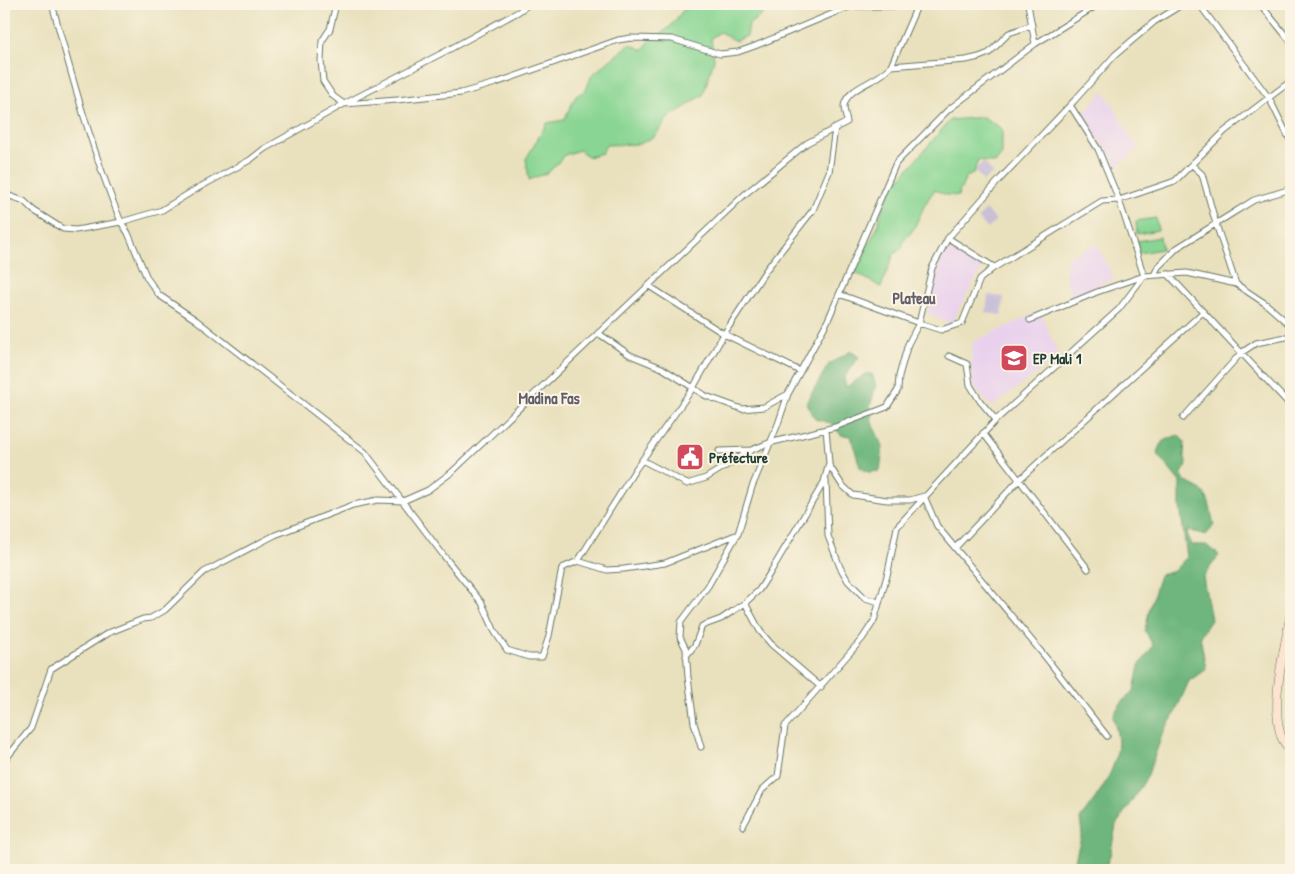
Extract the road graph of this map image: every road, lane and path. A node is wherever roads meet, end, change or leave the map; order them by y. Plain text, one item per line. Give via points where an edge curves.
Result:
1 (52, 4) edge
2 (336, 4) edge
3 (529, 4) edge
4 (932, 4) edge
5 (1028, 4) edge
6 (1099, 4) edge
7 (1183, 4) edge
8 (1199, 4) edge
9 (1260, 4) edge
10 (918, 5) edge
11 (1032, 25) junction
12 (1291, 42) edge
13 (1035, 44) junction
14 (891, 66) junction
15 (1291, 81) edge
16 (1269, 98) junction
17 (344, 104) junction
18 (1070, 105) junction
19 (836, 128) junction
20 (1291, 142) edge
21 (1192, 165) junction
22 (1291, 189) edge
23 (4, 194) edge
24 (1119, 200) junction
25 (121, 222) junction
26 (1216, 224) junction
27 (948, 238) junction
28 (994, 268) junction
29 (1168, 274) junction
30 (1154, 275) junction
31 (1144, 276) junction
32 (1236, 284) junction
33 (649, 286) junction
34 (839, 294) junction
35 (1203, 312) junction
36 (1030, 320) dead end
37 (919, 323) junction
38 (1291, 326) edge
39 (598, 333) junction
40 (724, 334) junction
41 (1291, 336) edge
42 (1241, 353) junction
43 (949, 356) dead end
44 (800, 372) junction
45 (693, 388) junction
46 (788, 394) junction
47 (1291, 406) edge
48 (1183, 418) dead end
49 (996, 420) junction
50 (826, 429) junction
51 (983, 433) junction
52 (769, 443) junction
53 (751, 450) junction
54 (719, 451) dead end
55 (642, 460) junction
56 (829, 465) junction
57 (826, 476) junction
58 (1019, 480) junction
59 (924, 496) junction
60 (403, 501) junction
61 (738, 534) junction
62 (955, 548) junction
63 (578, 561) junction
64 (1088, 569) dead end
65 (880, 602) junction
66 (745, 603) junction
67 (1291, 612) edge
68 (686, 656) junction
69 (820, 687) junction
70 (1107, 736) dead end
71 (701, 747) dead end
72 (1291, 752) edge
73 (4, 761) edge
74 (743, 826) dead end

1 - 25 street via 100,168
2 - 17 street via 330,30 322,41 321,61 323,81 333,96
3 - 17 street
4 - 10 street
5 - 11 street
6 - 13 street
7 - 18 street via 1154,22 1115,55
8 - 16 street
9 - 12 street
10 - 14 street
10 - 17 street via 852,6 738,52 720,54 672,39 618,40 461,93
11 - 13 street
11 - 14 street via 1009,34 989,53 979,57
13 - 34 street via 948,110 896,163
14 - 19 street via 886,73 850,95 844,106 847,122
15 - 16 street
16 - 20 street
16 - 21 street via 1225,131
17 - 25 street via 162,210
18 - 24 street via 1098,149
18 - 27 street
19 - 33 street via 807,143 744,195
19 - 40 street via 829,172 813,210 766,270
21 - 24 street via 1175,181
21 - 26 street via 1202,174
22 - 26 street via 1254,200
23 - 25 street via 24,201 63,229 76,230
24 - 28 street via 1102,201
24 - 31 street
25 - 60 street via 147,278 159,295 196,320 365,452
26 - 30 street via 1177,248
26 - 32 street
27 - 28 street
27 - 37 street via 932,268
28 - 37 street via 980,279 962,323 941,330
29 - 30 street
29 - 32 street via 1188,273
29 - 35 street
30 - 31 street
31 - 36 street
31 - 49 street via 1120,309
32 - 38 street
33 - 39 street
33 - 40 street
34 - 37 street
34 - 44 street
35 - 42 street
35 - 58 street
37 - 50 street via 908,344 898,390 887,407
39 - 45 street via 630,355 662,368
39 - 60 street via 452,472 428,490
40 - 44 street
40 - 45 street
41 - 42 street via 1256,343
42 - 47 street
42 - 48 street
43 - 49 street via 967,364 970,385
44 - 46 street
45 - 46 street via 742,409 764,407
45 - 55 street
46 - 52 street
49 - 51 street
50 - 52 street
50 - 56 street
51 - 58 street
51 - 59 street
52 - 53 street
52 - 61 street
53 - 54 street
53 - 55 street via 706,478 687,484
55 - 63 street
56 - 57 street
56 - 59 street via 853,495 887,500
57 - 65 street via 828,536 840,567 864,598
57 - 66 street via 759,590
58 - 62 street
58 - 64 street
59 - 62 street via 937,526
59 - 65 street via 897,527
60 - 63 street via 482,602 507,650 529,657 542,657 562,568
60 - 73 street via 378,500 353,506 276,535 204,572 165,610 108,633 51,669 31,728
61 - 63 street via 666,563 607,570
61 - 68 street via 708,586 681,622 680,637
62 - 70 street
65 - 69 street via 862,639
66 - 68 street via 721,619 702,626 695,645
66 - 69 street via 771,644
67 - 72 street via 1279,683 1277,717 1281,738
68 - 71 street via 694,723
69 - 74 street via 785,726 778,776 762,790

